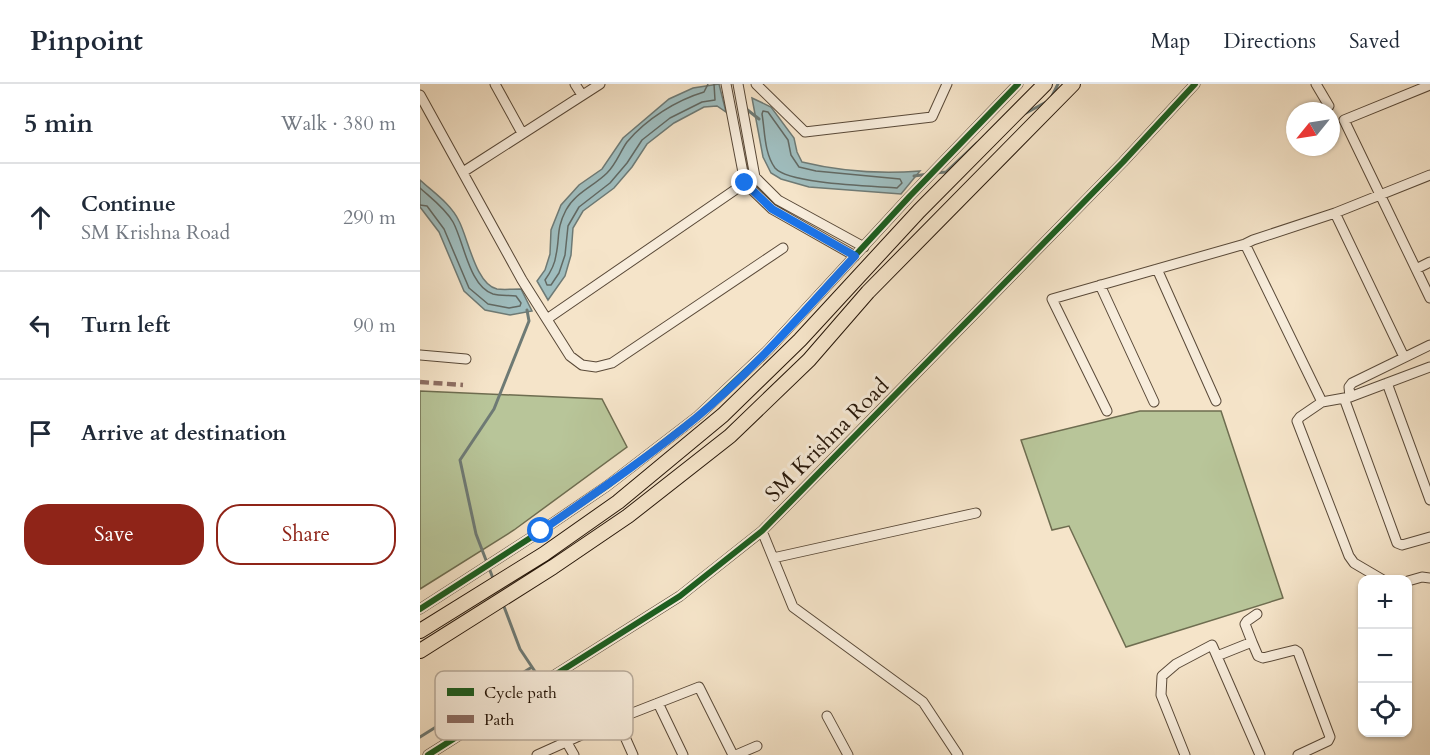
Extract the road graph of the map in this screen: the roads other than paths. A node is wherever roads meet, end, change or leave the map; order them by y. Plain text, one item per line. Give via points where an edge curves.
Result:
1 (495, 84) edge
2 (575, 84) edge
3 (600, 84) edge
4 (726, 84) edge
5 (738, 84) edge
6 (756, 84) edge
7 (947, 84) edge
8 (1018, 84) edge
9 (1044, 84) edge
10 (1073, 84) edge
11 (1195, 84) edge
12 (1316, 84) edge
13 (1430, 85) edge
14 (420, 95) edge
15 (582, 95) junction
16 (1327, 102) edge
17 (522, 133) junction
18 (463, 172) junction
19 (1430, 175) edge
20 (745, 183) junction
21 (1379, 195) junction
22 (1335, 213) junction
23 (1245, 244) junction
24 (864, 247) junction
25 (783, 248) dead end
26 (855, 256) junction
27 (1430, 262) edge
28 (1157, 268) junction
29 (1416, 269) junction
30 (1100, 285) junction
31 (1430, 298) edge
32 (547, 319) junction
33 (1430, 345) edge
34 (420, 355) edge
35 (1404, 357) junction
36 (466, 359) dead end
37 (1430, 367) edge
38 (1387, 383) junction
39 (1347, 398) junction
40 (1216, 401) dead end
41 (1154, 402) dead end
42 (1322, 402) junction
43 (1107, 411) dead end
44 (1430, 500) edge
45 (976, 513) dead end
46 (762, 531) junction
47 (1430, 537) edge
48 (773, 558) junction
49 (1376, 575) edge
50 (1430, 578) edge
51 (1412, 580) edge
52 (420, 609) edge
53 (1257, 614) dead end
54 (422, 630) edge
55 (1252, 642) junction
56 (426, 647) edge
57 (1217, 656) junction
58 (561, 671) edge
59 (658, 703) junction
60 (633, 713) edge
61 (827, 716) dead end
62 (452, 740) edge
63 (626, 740) edge
64 (566, 741) joint
65 (757, 746) dead end
66 (428, 755) edge
67 (537, 755) edge
68 (574, 755) edge
69 (633, 755) edge
70 (683, 755) edge
71 (735, 755) edge
72 (848, 755) edge
73 (958, 755) edge
74 (1185, 755) edge
75 (1260, 755) edge
76 (1298, 755) edge

1 - 17 street
2 - 15 street
3 - 15 street
4 - 20 street
5 - 24 street via 755,177 778,200
6 - 7 street via 805,132 932,117
8 - 24 street
9 - 54 highway via 732,407 618,502 544,554
10 - 56 highway via 868,292 801,368 730,436 628,516
11 - 46 street, SM Krishna Road
12 - 16 street
13 - 21 street via 1344,120
14 - 18 street
15 - 17 street
17 - 18 street
18 - 32 street
19 - 21 street
20 - 26 street via 772,209
20 - 32 street
21 - 22 street
21 - 29 street
22 - 23 street
22 - 35 street
23 - 28 street
23 - 42 street
24 - 26 street
25 - 32 street via 612,363 582,365 570,356
26 - 52 street via 768,350 698,416 607,486
27 - 29 street
28 - 30 street
28 - 40 street
29 - 31 street
30 - 41 street
30 - 43 street via 1052,299
33 - 35 street
34 - 36 street
35 - 39 street via 1352,383
37 - 38 street
38 - 39 street
38 - 44 street
39 - 42 street
39 - 47 street via 1397,543
42 - 49 street via 1299,417 1297,423 1349,556
45 - 48 street
46 - 48 street
46 - 58 street, SM Krishna Road via 680,596
48 - 73 street via 793,606 923,702
50 - 51 street
53 - 55 street via 1245,624
55 - 57 street
55 - 76 street via 1257,656 1263,658 1298,652 1330,737
57 - 74 street via 1212,645 1162,676 1161,695
57 - 75 street
59 - 60 street
59 - 70 street
59 - 71 street via 699,687
61 - 72 street
62 - 66 street, SM Krishna Road
63 - 69 street
64 - 67 street
64 - 68 street
65 - 71 street

